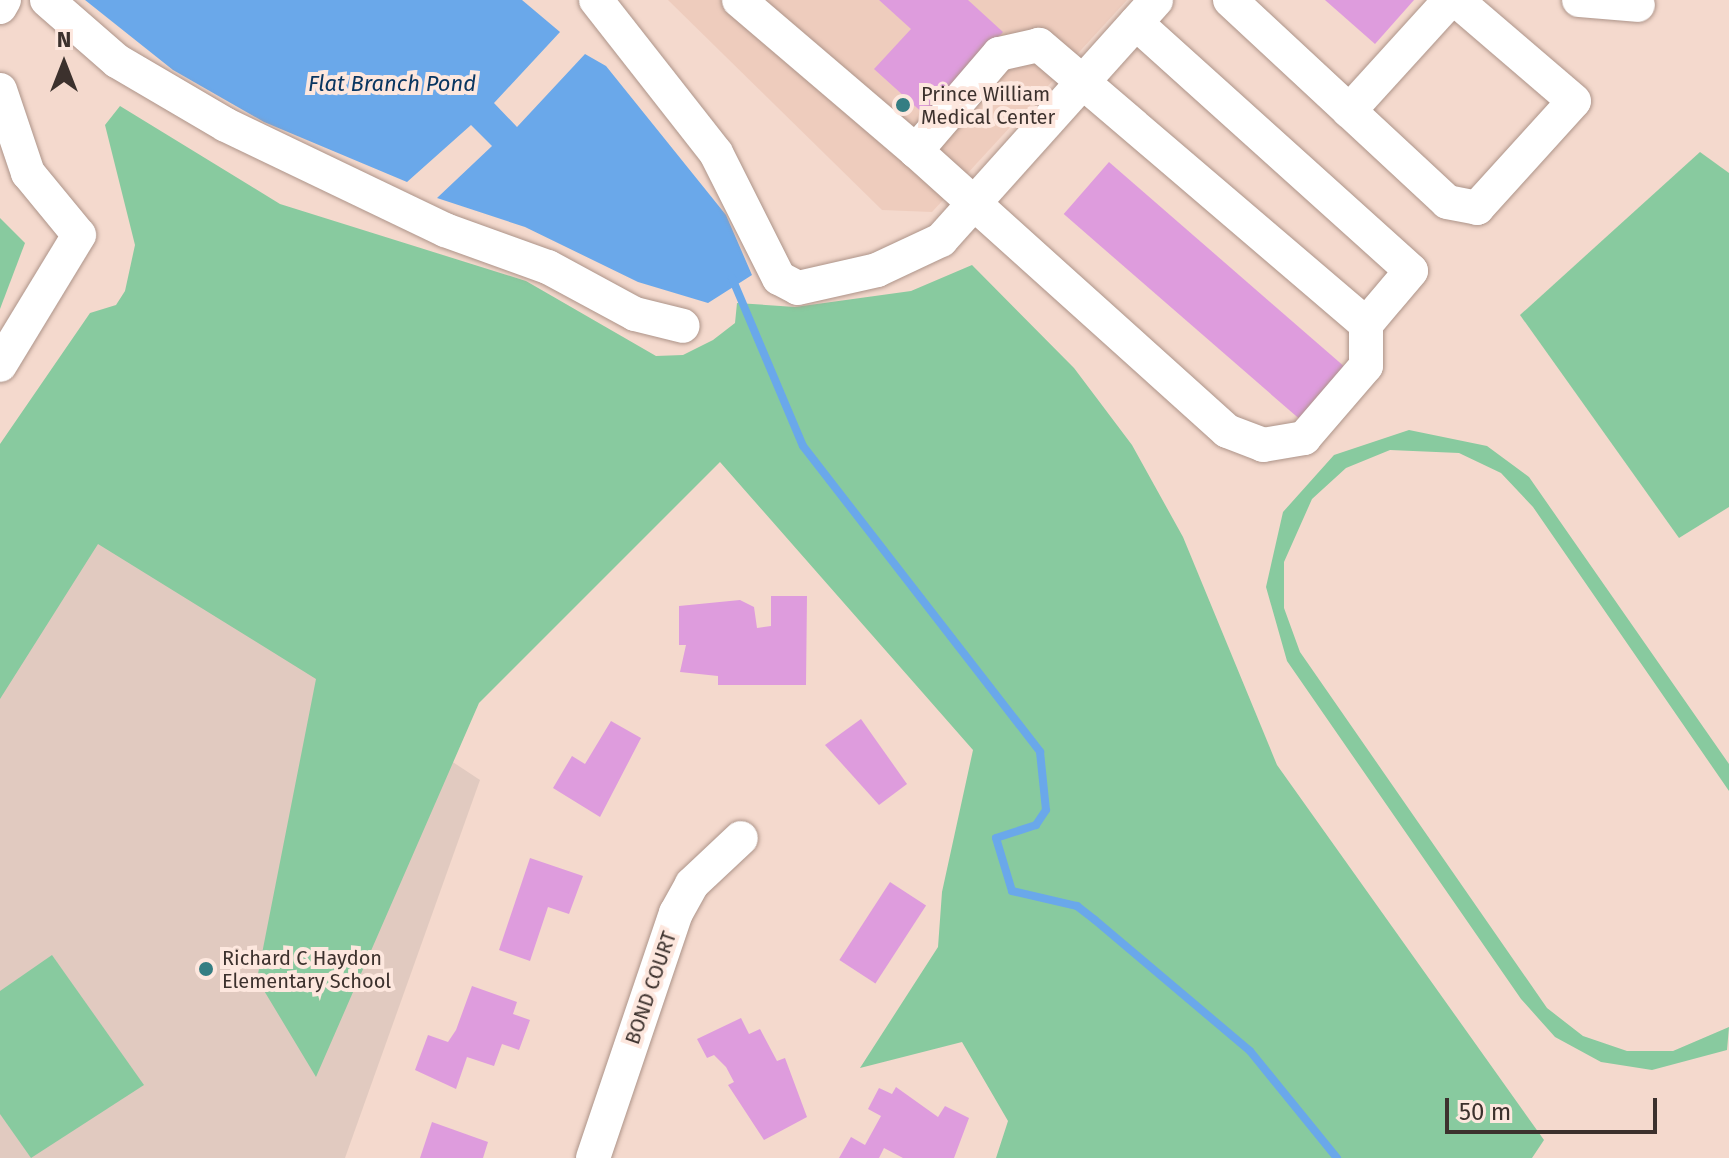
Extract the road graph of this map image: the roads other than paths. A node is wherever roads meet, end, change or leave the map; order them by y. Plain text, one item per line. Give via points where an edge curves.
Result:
1 (4, 0) edge
2 (47, 0) edge
3 (596, 0) edge
4 (739, 0) edge
5 (1230, 0) edge
6 (1450, 0) edge
7 (1456, 0) edge
8 (1579, 0) edge
9 (1638, 5) dead end
10 (0, 7) edge
11 (1146, 12) edge
12 (1085, 81) junction
13 (0, 90) edge
14 (1349, 111) junction
15 (916, 151) junction
16 (977, 203) junction
17 (1366, 324) junction
18 (683, 326) dead end
19 (0, 365) edge
20 (741, 838) dead end
21 (593, 1158) edge

1 - 10 street
2 - 18 street via 117,61 226,125 445,230 548,267 635,314
3 - 16 street via 716,153 779,278 798,288 877,270 953,230
4 - 15 street
5 - 14 street
6 - 14 street
7 - 14 street via 1574,101 1477,208 1447,202
8 - 9 street
11 - 12 street
11 - 17 street via 1411,271
12 - 15 street via 1039,45 1014,46 989,64
12 - 16 street
12 - 17 street
13 - 19 street via 21,161 79,235
15 - 16 street
16 - 17 street via 1227,431 1263,445 1304,438 1366,366
20 - 21 street, BOND COURT via 692,884 676,913

